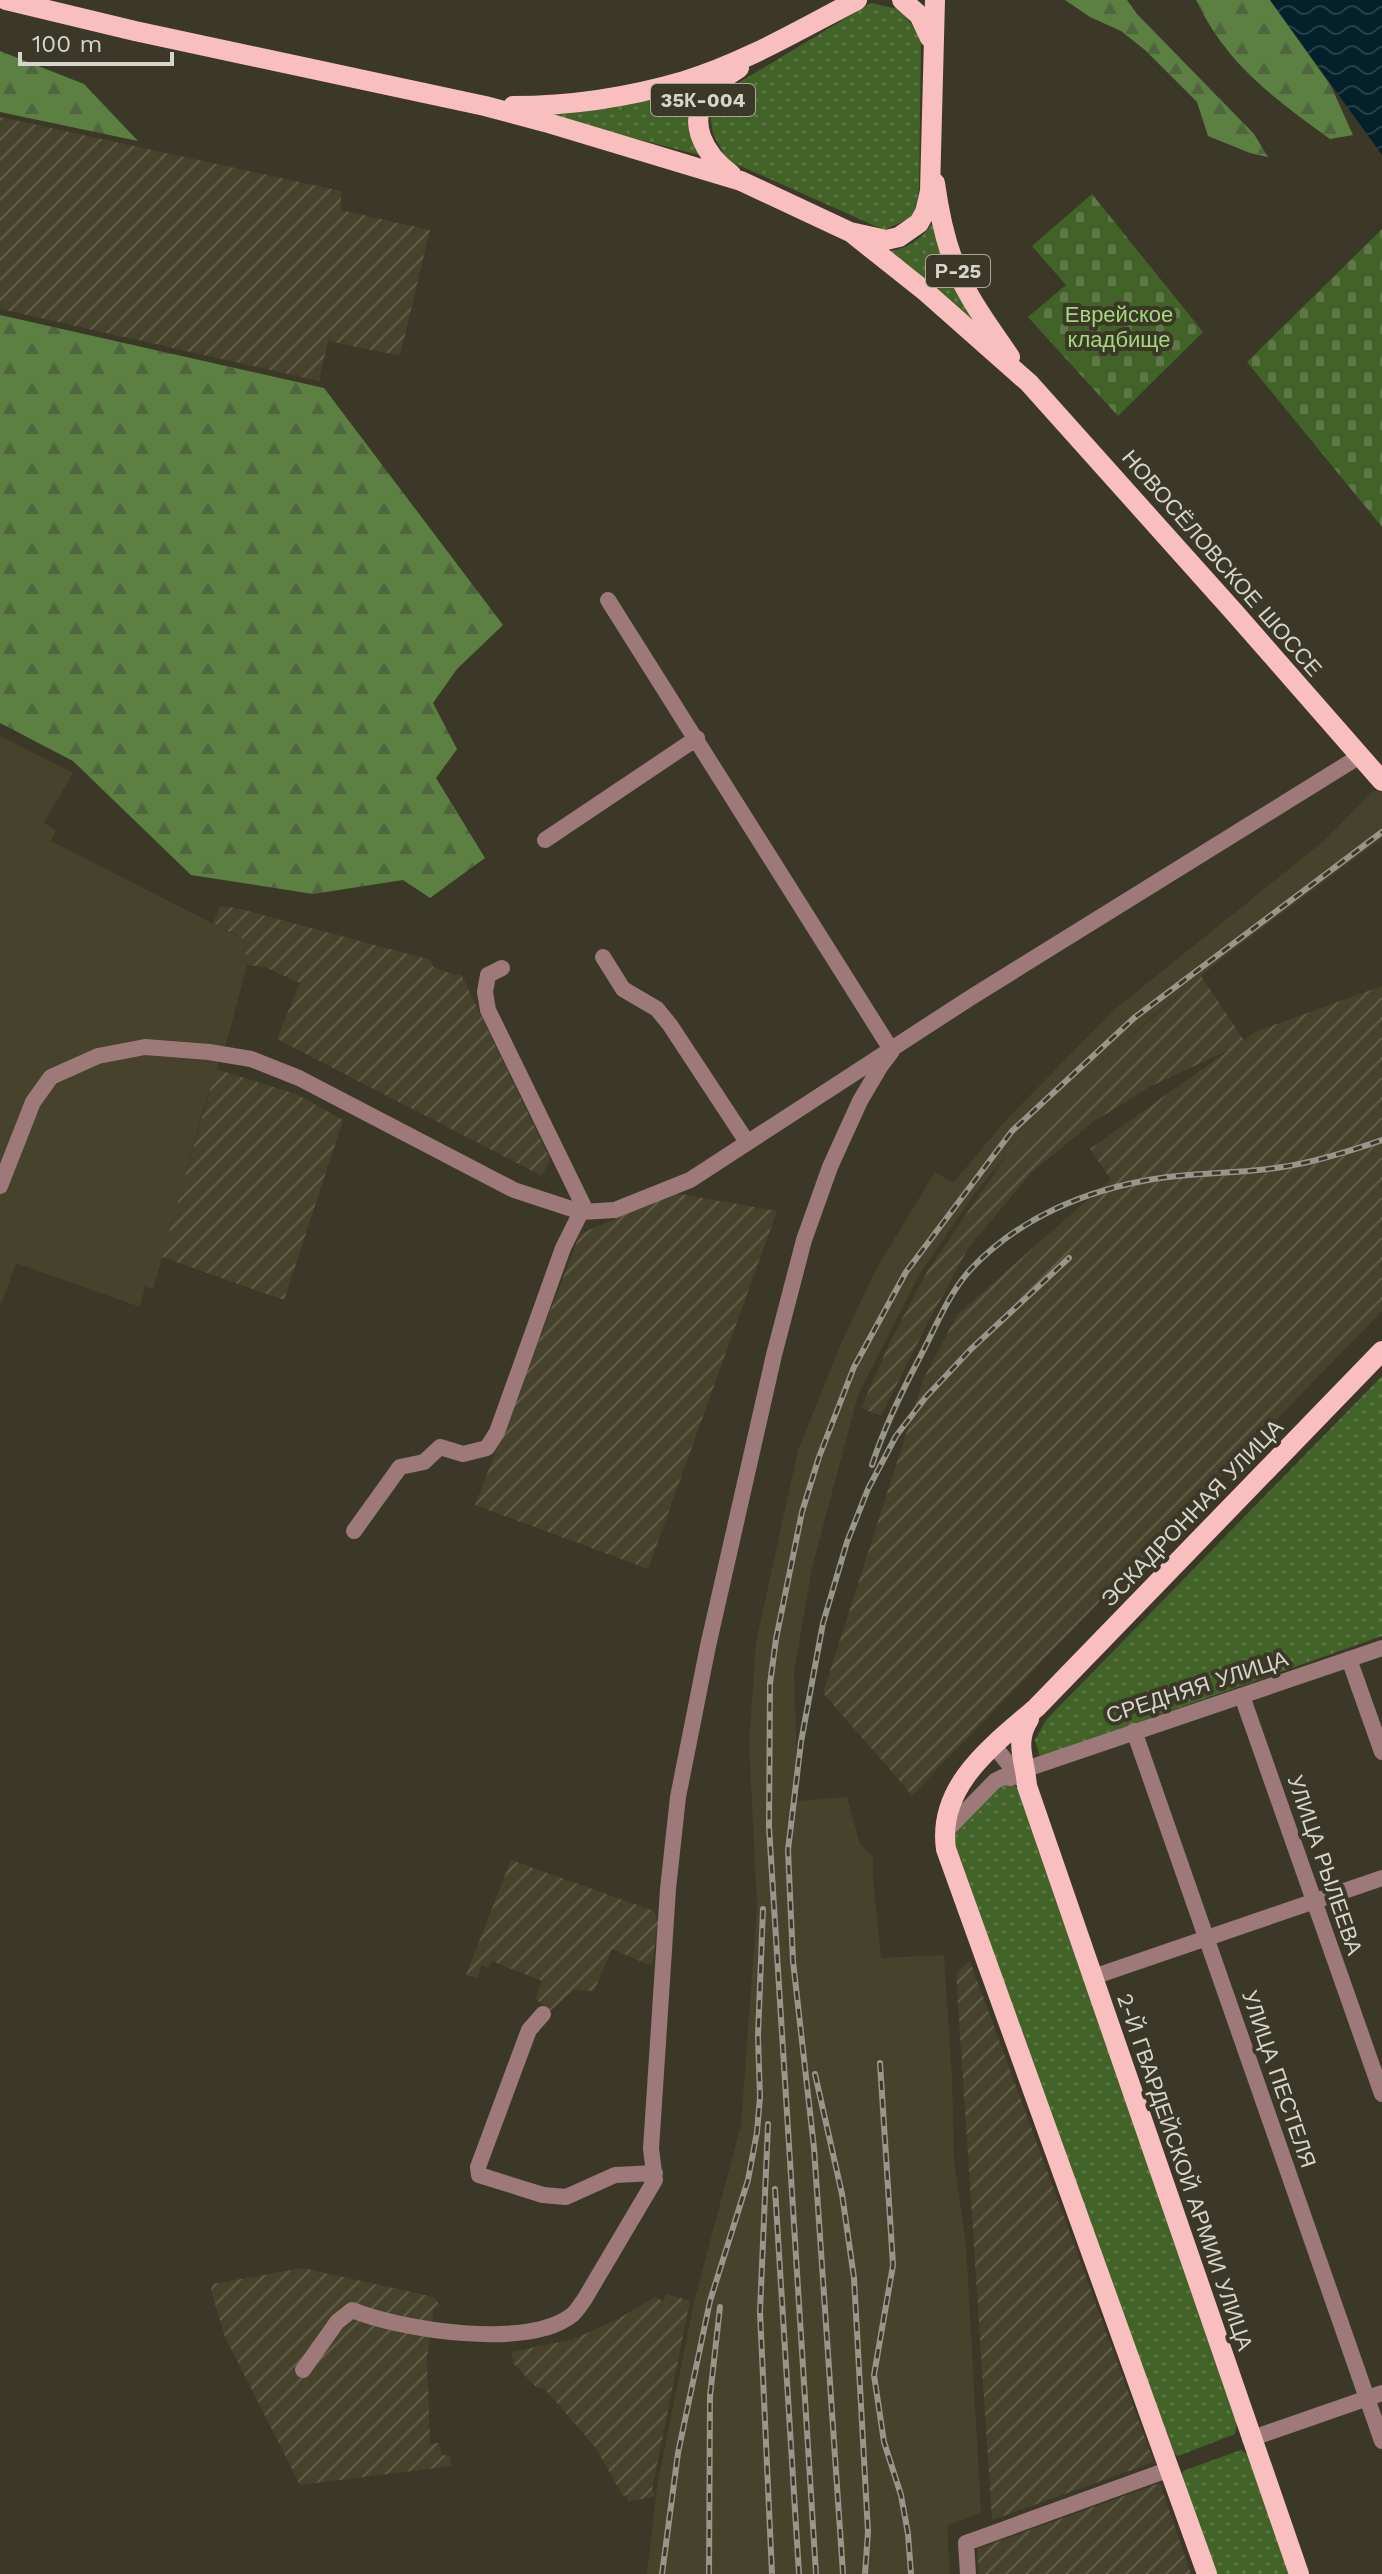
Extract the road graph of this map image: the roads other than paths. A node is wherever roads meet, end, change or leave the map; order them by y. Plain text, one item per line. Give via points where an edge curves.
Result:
1 (6, 0) edge
2 (828, 0) edge
3 (857, 0) edge
4 (902, 0) edge
5 (935, 0) edge
6 (781, 39) junction
7 (934, 70) junction
8 (485, 106) junction
9 (932, 147) junction
10 (741, 181) junction
11 (850, 232) junction
12 (1024, 379) junction
13 (608, 600) dead end
14 (697, 738) junction
15 (1360, 756) junction
16 (1382, 781) edge
17 (545, 840) dead end
18 (603, 957) dead end
19 (502, 968) dead end
20 (892, 1051) junction
21 (820, 1096) junction
22 (852, 1119) junction
23 (747, 1142) junction
24 (0, 1186) edge
25 (583, 1211) junction
26 (1382, 1351) edge
27 (354, 1531) dead end
28 (1382, 1648) edge
29 (1349, 1659) junction
30 (1242, 1696) junction
31 (1036, 1708) junction
32 (1134, 1731) junction
33 (994, 1746) junction
34 (1382, 1752) edge
35 (1017, 1776) junction
36 (943, 1833) junction
37 (1382, 1878) edge
38 (1315, 1901) junction
39 (1207, 1938) junction
40 (1093, 1977) junction
41 (543, 2014) dead end
42 (1382, 2094) edge
43 (655, 2173) junction
44 (303, 2370) dead end
45 (1375, 2396) edge
46 (1250, 2439) junction
47 (1382, 2441) edge
48 (1170, 2469) junction
49 (968, 2574) edge
50 (1207, 2574) edge
51 (1299, 2574) edge

1 - 8 main road
2 - 6 main road, 35К-004
3 - 6 main road, 35К-004
4 - 7 main road, 35К-004 via 925,25
5 - 7 main road, 35К-004
6 - 8 main road via 685,80 639,92 546,106
6 - 10 main road, 35К-004 via 710,89 700,110 706,150
7 - 9 main road, 35К-004
8 - 10 main road
9 - 11 main road, 35К-004 via 930,191 919,223 886,240
9 - 12 main road, НОВОСЁЛОВСКОЕ ШОССЕ / Р-25 via 937,199 954,262 967,293
10 - 11 main road, 35К-004
11 - 12 main road, НОВОСЁЛОВСКОЕ ШОССЕ / Р-25
12 - 15 main road, НОВОСЁЛОВСКОЕ ШОССЕ / Р-25
13 - 14 street
14 - 17 street
14 - 20 street
15 - 16 main road, НОВОСЁЛОВСКОЕ ШОССЕ / Р-25
15 - 20 street
18 - 23 street via 623,989 657,1009 670,1025
19 - 25 street via 488,975 488,1010
20 - 21 street
20 - 22 street
21 - 22 street via 846,1095
21 - 23 street
22 - 43 street via 804,1240 774,1355 680,1786 659,2010 651,2149
23 - 25 street via 690,1180 615,1210
24 - 25 street via 33,1102 51,1077 98,1056 145,1047 251,1059 308,1082 514,1190
25 - 27 street via 563,1248 487,1448 463,1454 440,1447 424,1462 400,1467
26 - 31 main road, ЭСКАДРОННАЯ УЛИЦА
28 - 29 street, СРЕДНЯЯ УЛИЦА
29 - 30 street, СРЕДНЯЯ УЛИЦА
29 - 34 street
30 - 32 street, СРЕДНЯЯ УЛИЦА
30 - 38 street, УЛИЦА РЫЛЕЕВА
31 - 33 main road, ЭСКАДРОННАЯ УЛИЦА
31 - 35 main road, 2-Й ГВАРДЕЙСКОЙ АРМИИ УЛИЦА via 1022,1731
32 - 35 street, СРЕДНЯЯ УЛИЦА
32 - 39 street, УЛИЦА ПЕСТЕЛЯ
33 - 35 street
33 - 36 main road, ЭСКАДРОННАЯ УЛИЦА via 949,1801
35 - 36 street via 995,1781
35 - 40 main road, 2-Й ГВАРДЕЙСКОЙ АРМИИ УЛИЦА
36 - 48 main road
37 - 38 street
38 - 39 street
38 - 42 street, УЛИЦА РЫЛЕЕВА
39 - 40 street
39 - 45 street, УЛИЦА ПЕСТЕЛЯ
40 - 46 main road, 2-Й ГВАРДЕЙСКОЙ АРМИИ УЛИЦА
41 - 43 street via 529,2030 479,2175 566,2197 615,2175
43 - 44 street via 572,2315 544,2328 495,2334 456,2333 352,2310 337,2322
45 - 46 street
45 - 47 street, УЛИЦА ПЕСТЕЛЯ
46 - 51 main road, 2-Й ГВАРДЕЙСКОЙ АРМИИ УЛИЦА
48 - 49 street via 966,2543
48 - 50 main road

